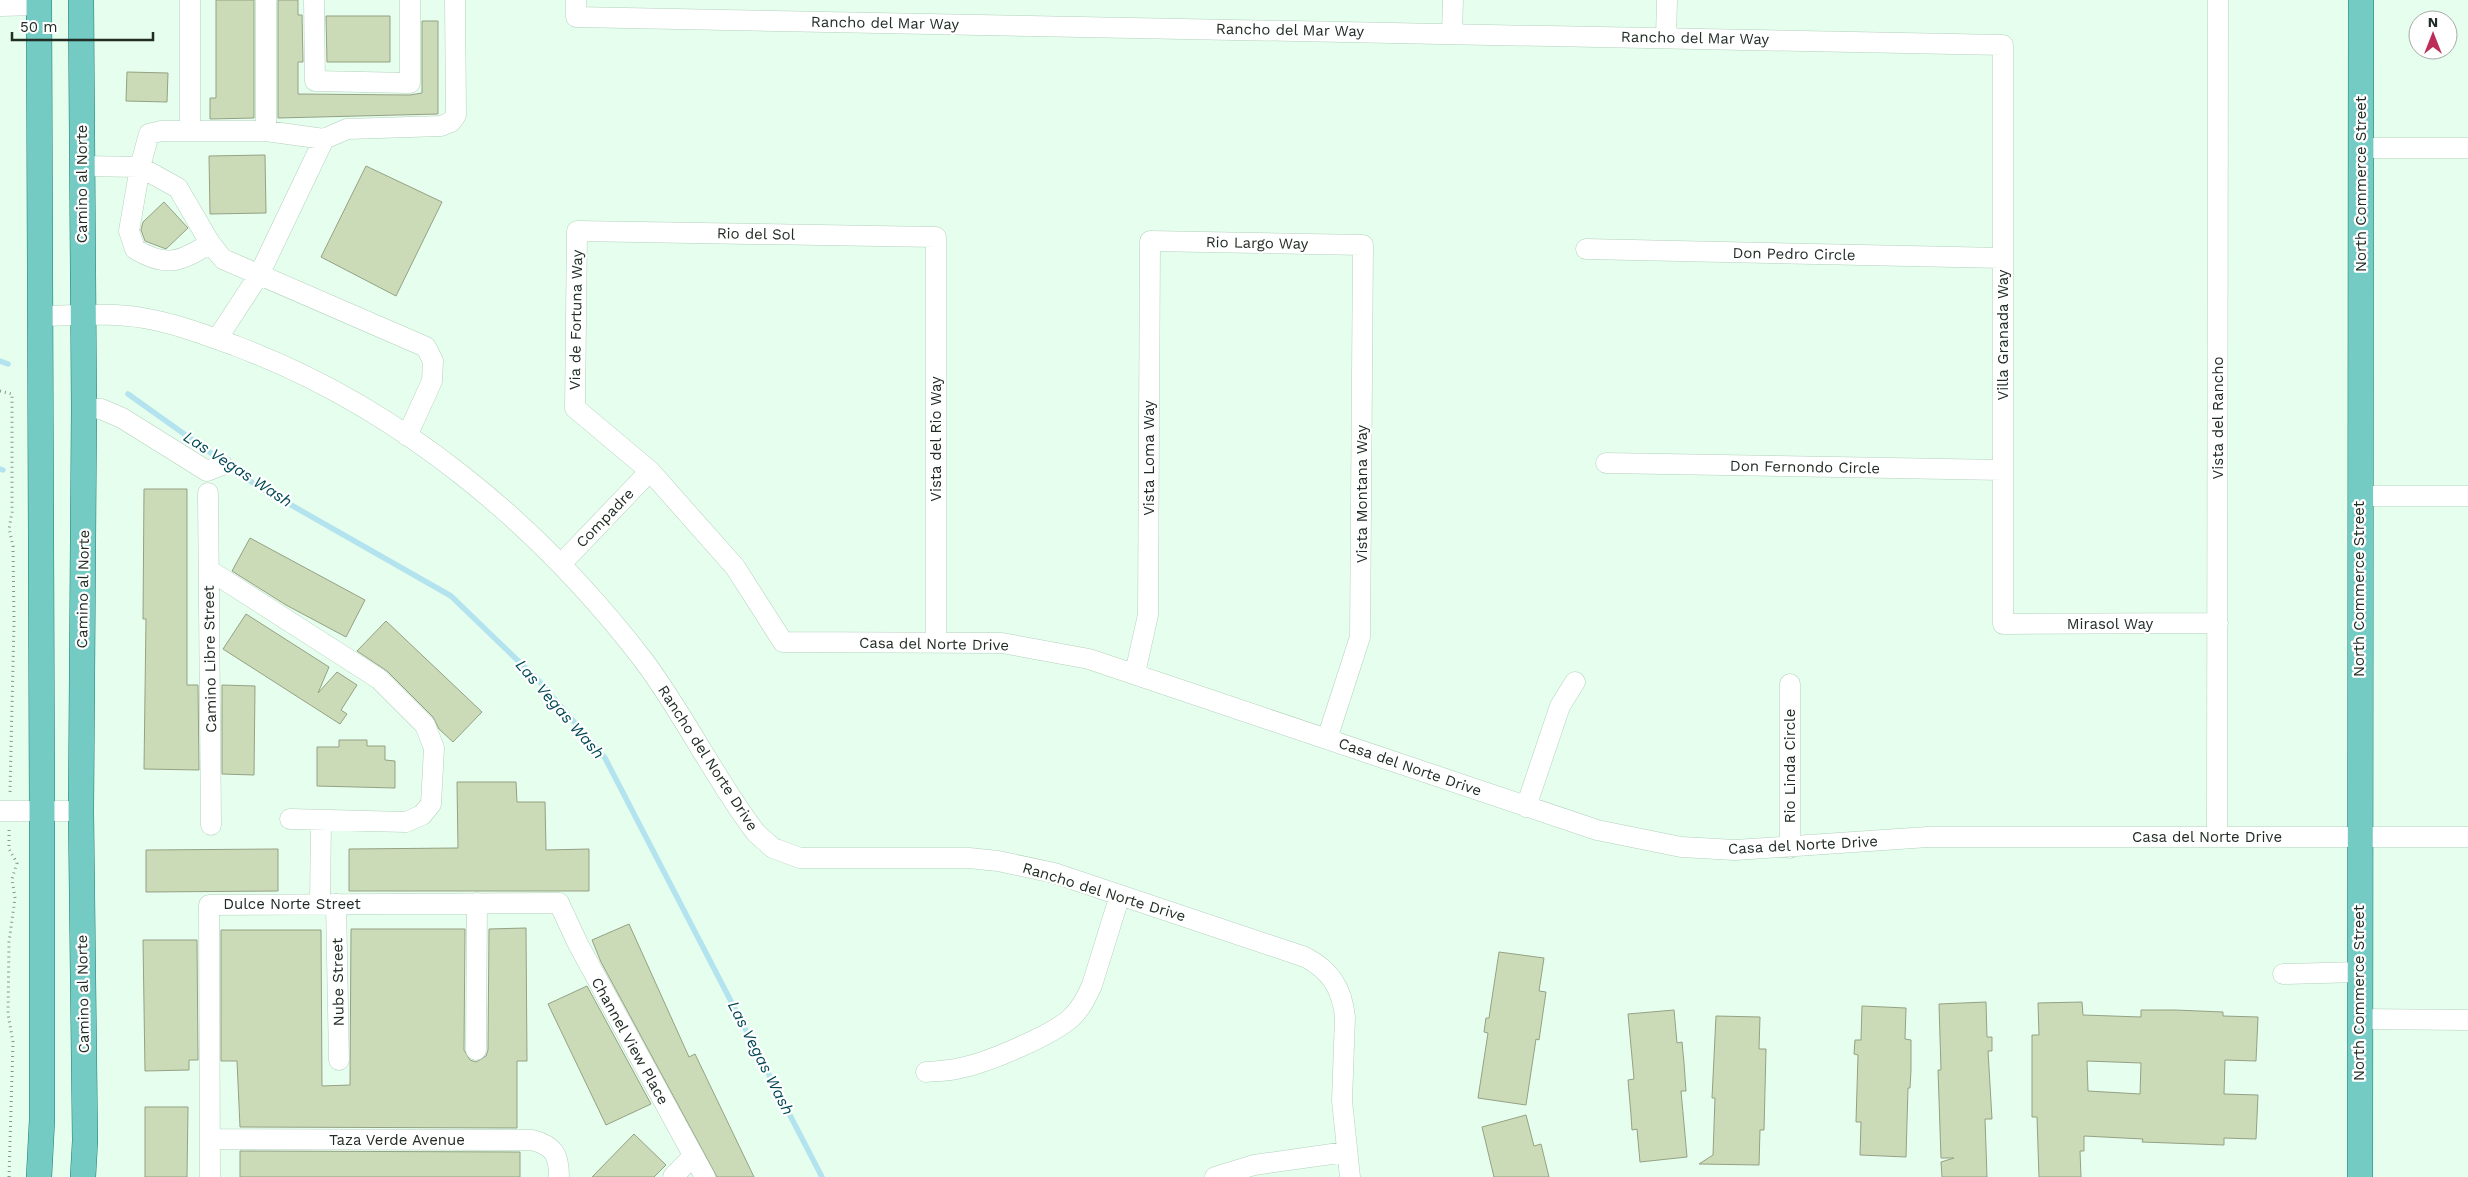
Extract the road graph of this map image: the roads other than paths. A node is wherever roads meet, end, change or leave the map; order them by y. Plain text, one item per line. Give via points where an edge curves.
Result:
1 (81, 0) edge
2 (190, 0) edge
3 (266, 0) edge
4 (314, 0) edge
5 (410, 0) edge
6 (455, 0) edge
7 (1453, 0) edge
8 (1667, 0) edge
9 (2218, 0) edge
10 (2361, 0) edge
11 (38, 3) edge
12 (0, 6) edge
13 (576, 9) edge
14 (1452, 33) junction
15 (1666, 37) junction
16 (2004, 45) joint
17 (190, 131) junction
18 (266, 131) junction
19 (324, 139) junction
20 (2361, 148) junction
21 (2468, 148) edge
22 (82, 166) junction
23 (140, 167) junction
24 (577, 231) joint
25 (936, 237) joint
26 (1150, 241) joint
27 (210, 244) junction
28 (1364, 245) joint
29 (1586, 249) dead end
30 (2003, 258) junction
31 (259, 275) junction
32 (40, 316) junction
33 (83, 316) junction
34 (217, 339) junction
35 (84, 408) junction
36 (575, 408) joint
37 (407, 436) junction
38 (1606, 463) dead end
39 (222, 464) dead end
40 (2003, 470) junction
41 (650, 471) junction
42 (208, 493) dead end
43 (2360, 496) junction
44 (2468, 496) edge
45 (561, 564) junction
46 (209, 570) junction
47 (2218, 623) junction
48 (2003, 624) joint
49 (936, 642) junction
50 (1135, 673) junction
51 (1575, 682) dead end
52 (1790, 684) dead end
53 (1327, 738) junction
54 (1526, 807) junction
55 (0, 811) edge
56 (81, 811) junction
57 (42, 812) junction
58 (290, 818) dead end
59 (321, 820) junction
60 (212, 825) dead end
61 (2217, 837) junction
62 (2358, 837) junction
63 (2468, 837) edge
64 (1790, 848) junction
65 (1120, 895) junction
66 (559, 903) joint
67 (328, 904) junction
68 (477, 904) junction
69 (2359, 972) junction
70 (2283, 974) dead end
71 (2359, 1019) junction
72 (2468, 1020) edge
73 (476, 1050) dead end
74 (340, 1060) dead end
75 (926, 1072) dead end
76 (210, 1139) junction
77 (1346, 1152) junction
78 (693, 1156) junction
79 (39, 1177) edge
80 (83, 1177) edge
81 (210, 1177) edge
82 (558, 1177) edge
83 (673, 1177) edge
84 (705, 1177) edge
85 (1216, 1177) edge
86 (1350, 1177) edge
87 (2360, 1177) edge

1 - 22 main road, Camino al Norte
2 - 17 street
3 - 18 street
4 - 5 street via 315,81 410,83
6 - 19 street via 456,115 451,122 441,126 346,129
7 - 14 street
8 - 15 street
9 - 47 street, Vista del Rancho
10 - 20 main road, North Commerce Street
11 - 12 street
11 - 32 main road
13 - 14 street, Rancho del Mar Way
14 - 15 street, Rancho del Mar Way
15 - 16 street, Rancho del Mar Way
16 - 30 street, Villa Granada Way
17 - 18 street
17 - 23 street via 149,134
18 - 19 street
19 - 31 street
20 - 21 street
20 - 43 main road, North Commerce Street
22 - 23 street
22 - 33 main road, Camino al Norte
23 - 27 street via 178,188
23 - 27 street via 129,231 135,249 163,262 187,258
24 - 25 street, Rio del Sol
24 - 36 street, Via de Fortuna Way
25 - 49 street, Vista del Rio Way
26 - 28 street, Rio Largo Way
26 - 50 street, Vista Loma Way via 1148,615
27 - 31 street via 223,259
28 - 53 street, Vista Montana Way via 1360,637
29 - 30 street, Don Pedro Circle
30 - 40 street, Villa Granada Way
31 - 34 street
31 - 37 street via 426,347 433,361 432,381
32 - 33 street, Rancho del Norte Drive
32 - 57 main road
33 - 34 street, Rancho del Norte Drive via 111,314 143,318
33 - 35 main road, Camino al Norte
34 - 37 street, Rancho del Norte Drive via 290,368
35 - 39 street via 102,409 122,418 207,471
35 - 56 main road, Camino al Norte
36 - 41 street, Casa del Norte Drive
37 - 45 street, Rancho del Norte Drive via 511,516
38 - 40 street, Don Fernondo Circle
40 - 48 street, Villa Granada Way
41 - 45 street, Compadre
41 - 49 street, Casa del Norte Drive via 735,567 783,642
42 - 46 street, Camino Libre Street
43 - 44 street
43 - 62 main road, North Commerce Street
45 - 65 street, Rancho del Norte Drive via 646,664 749,824 773,848 814,860 940,856 998,861 1054,873
46 - 59 street via 379,679 424,725 434,748 431,804 422,815 406,822
46 - 60 street, Camino Libre Street
47 - 48 street, Mirasol Way
47 - 61 street, Vista del Rancho
49 - 50 street, Casa del Norte Drive via 1002,643 1089,659
50 - 53 street, Casa del Norte Drive
51 - 54 street via 1560,706
52 - 64 street, Rio Linda Circle
53 - 54 street, Casa del Norte Drive
54 - 64 street, Casa del Norte Drive via 1597,830 1681,847 1735,850
55 - 57 street
56 - 57 street
56 - 80 main road, Camino al Norte
57 - 79 main road via 42,1120
58 - 59 street
59 - 67 street, Nube Street
61 - 62 street, Casa del Norte Drive
61 - 64 street, Casa del Norte Drive via 1928,837
62 - 63 street, Casa del Norte Drive
62 - 69 main road, North Commerce Street
65 - 75 street via 1092,985 1084,1002 1071,1017 1048,1033 977,1063
65 - 77 street, Rancho del Norte Drive via 1304,957 1326,971 1340,991 1345,1017 1342,1101
66 - 68 street, Dulce Norte Street
66 - 78 street, Channel View Place
67 - 68 street, Dulce Norte Street
67 - 74 street, Nube Street
67 - 76 street, Dulce Norte Street via 209,905
68 - 73 street
69 - 70 street
69 - 71 main road, North Commerce Street
71 - 72 street
71 - 87 main road, North Commerce Street
76 - 81 street, Dulce Norte Street
76 - 82 street, Taza Verde Avenue via 532,1140 546,1144 556,1154
77 - 85 street via 1254,1165
77 - 86 street, Rancho del Norte Drive
78 - 83 street
78 - 84 street, Channel View Place

